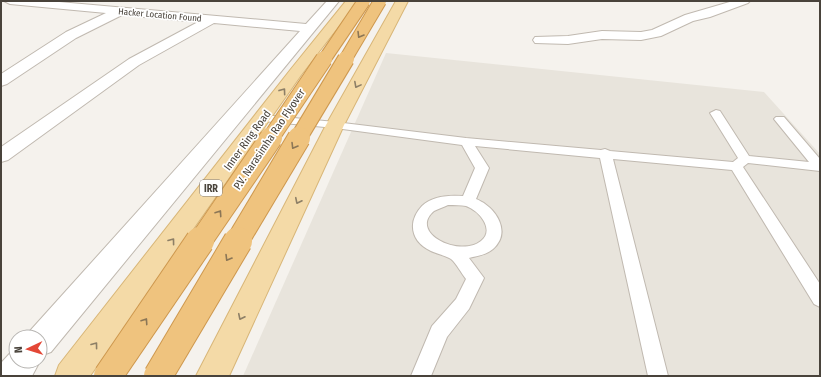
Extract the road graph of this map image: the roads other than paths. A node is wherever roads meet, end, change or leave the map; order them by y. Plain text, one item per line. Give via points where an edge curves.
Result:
1 (9, 1) edge
2 (74, 1) edge
3 (333, 1) edge
4 (352, 1) edge
5 (364, 1) edge
6 (380, 1) edge
7 (402, 1) edge
8 (744, 1) edge
9 (1, 4) edge
10 (61, 6) junction
11 (118, 12) junction
12 (210, 20) junction
13 (310, 28) junction
14 (540, 40) dead end
15 (1, 81) edge
16 (716, 113) dead end
17 (263, 118) junction
18 (780, 119) dead end
19 (335, 125) junction
20 (466, 142) junction
21 (605, 153) junction
22 (1, 156) edge
23 (740, 162) junction
24 (820, 167) edge
25 (468, 201) junction
26 (456, 254) junction
27 (820, 299) edge
28 (48, 333) edge
29 (71, 376) edge
30 (108, 376) edge
31 (158, 376) edge
32 (212, 376) edge
33 (421, 376) edge
34 (658, 376) edge

1 - 9 street
1 - 10 street, Hacker Location Found
2 - 10 street
3 - 13 street
17 -> 4 main road, Inner Ring Road / IRR
30 -> 5 highway, P.V. Narasimha Rao Flyover, bridge
6 -> 31 highway, P.V. Narasimha Rao Flyover, bridge
7 -> 19 main road
8 - 14 street via 641,36 602,35 568,40
10 - 11 street, Hacker Location Found
11 - 12 street, Hacker Location Found
11 - 15 street via 71,35
12 - 13 street, Hacker Location Found
12 - 22 street via 134,62
13 - 28 street
16 - 23 lane
17 - 19 lane
29 -> 17 main road, Inner Ring Road / IRR
18 - 24 lane
19 - 20 lane
19 -> 32 main road
20 - 21 lane
20 - 25 lane via 482,168
21 - 23 lane
21 - 34 lane
23 - 24 lane
23 - 27 lane
25 - 26 lane via 487,211 495,227 494,236 480,249
25 - 26 lane via 451,200 436,203 428,208 419,222 420,231 433,246
26 - 33 lane via 475,278 463,304 439,332

